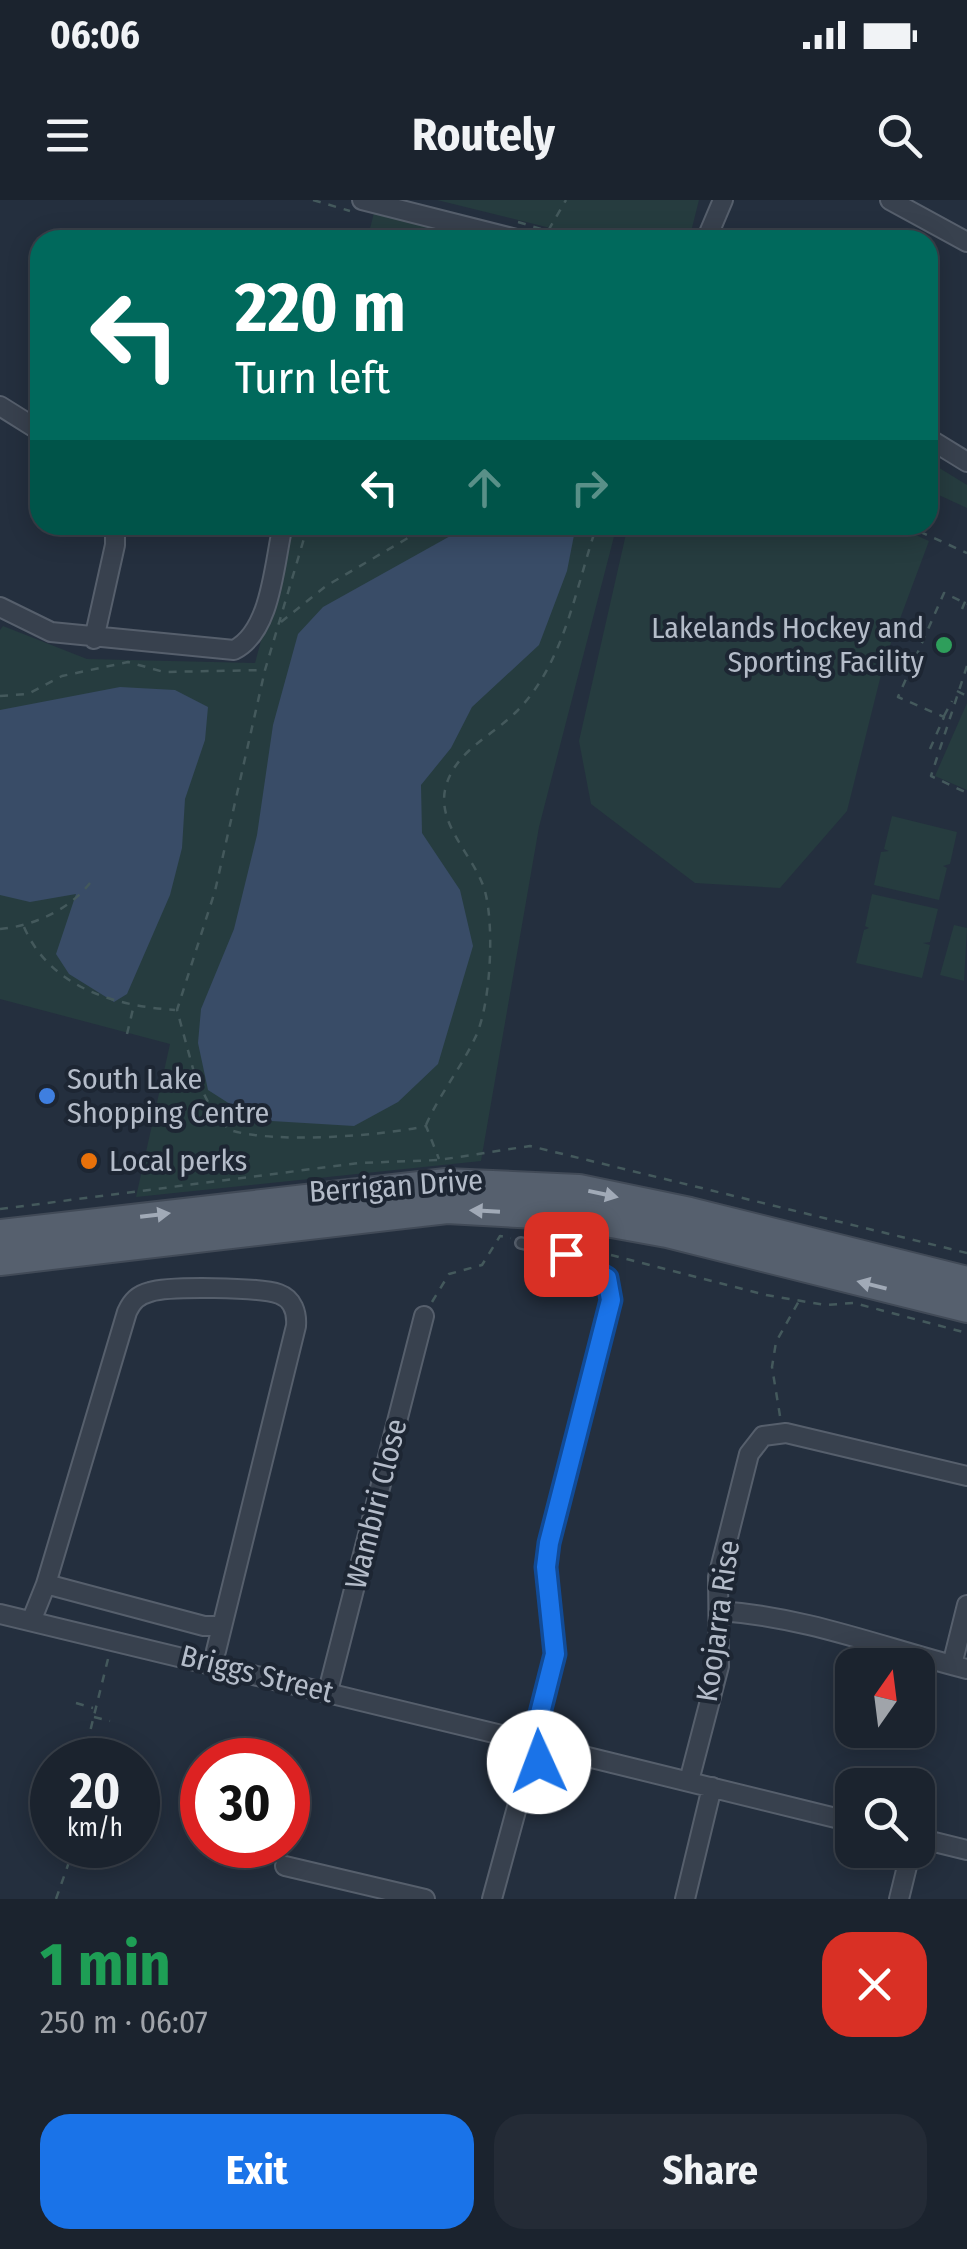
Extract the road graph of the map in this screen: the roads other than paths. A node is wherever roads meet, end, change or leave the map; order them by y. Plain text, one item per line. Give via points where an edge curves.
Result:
1 (362, 200) edge
2 (724, 200) edge
3 (890, 200) edge
4 (480, 230) edge
5 (710, 230) edge
6 (967, 242) edge
7 (0, 406) edge
8 (30, 425) edge
9 (938, 444) edge
10 (967, 462) edge
11 (115, 535) edge
12 (281, 535) edge
13 (0, 607) edge
14 (94, 639) junction
15 (110, 1221) junction
16 (0, 1234) edge
17 (521, 1243) dead end
18 (0, 1261) edge
19 (607, 1278) joint
20 (967, 1281) edge
21 (967, 1308) edge
22 (424, 1316) road end
23 (967, 1476) edge
24 (46, 1584) junction
25 (967, 1604) edge
26 (720, 1611) junction
27 (0, 1614) edge
28 (32, 1619) junction
29 (222, 1626) junction
30 (216, 1651) dead end
31 (960, 1667) edge
32 (328, 1692) junction
33 (537, 1725) junction
34 (514, 1738) junction
35 (552, 1748) junction
36 (529, 1763) junction
37 (689, 1781) junction
38 (712, 1787) junction
39 (835, 1818) edge
40 (935, 1842) edge
41 (967, 1850) edge
42 (293, 1868) edge
43 (908, 1868) edge
44 (425, 1899) edge
45 (492, 1899) edge
46 (685, 1899) edge
47 (900, 1899) edge

1 - 4 street
2 - 5 street
3 - 6 street
7 - 8 street
9 - 10 street
11 - 14 street
12 - 14 street via 259,623 240,647
13 - 14 street via 51,632
15 - 16 main road, Berrigan Drive
15 - 18 main road, Berrigan Drive
15 -> 20 main road, Berrigan Drive via 446,1183 579,1189
21 -> 15 main road, Berrigan Drive via 573,1216 446,1208
17 - 19 lane via 566,1254
19 - 33 street via 611,1300 549,1543 555,1654
22 - 32 street, Wambiri Close
23 - 26 street, Koojarra Rise via 779,1434 763,1436 749,1454 718,1577
24 - 28 street
24 - 29 street
24 - 29 street via 130,1304 156,1290 281,1294 293,1307 296,1326
25 - 31 street
26 - 31 street via 768,1614
26 - 37 street, Koojarra Rise via 719,1666
27 - 28 street, Briggs Street
28 - 32 street, Briggs Street
29 - 30 street
32 - 34 street, Briggs Street
33 - 34 street via 522,1727
33 - 35 street via 549,1734
34 - 36 street via 516,1754
35 - 36 street via 543,1760
35 - 37 street
36 - 45 street
37 - 38 street
38 - 39 street
38 - 46 street
40 - 41 street
42 - 44 street
43 - 47 street

